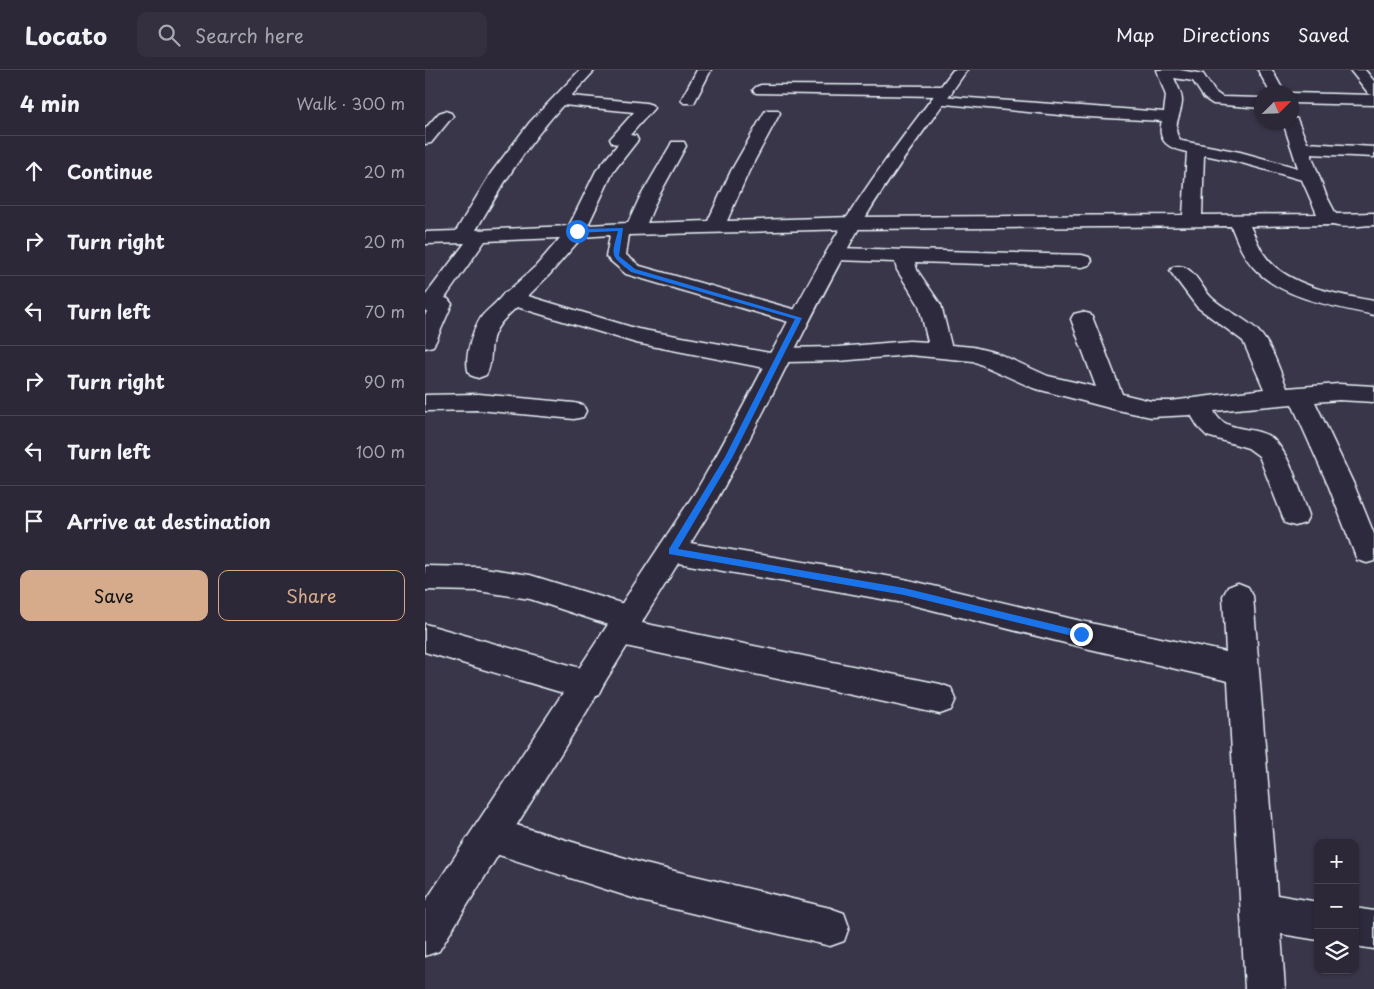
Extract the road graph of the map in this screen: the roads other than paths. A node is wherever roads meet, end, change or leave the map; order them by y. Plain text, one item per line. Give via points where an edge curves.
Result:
1 (588, 70) edge
2 (704, 70) edge
3 (1265, 70) edge
4 (1359, 70) edge
5 (1164, 71) edge
6 (1374, 71) edge
7 (1273, 85) edge
8 (948, 87) edge
9 (761, 90) dead end
10 (1374, 91) edge
11 (1299, 98) edge
12 (559, 100) junction
13 (689, 100) dead end
14 (1374, 100) edge
15 (1254, 103) edge
16 (772, 113) dead end
17 (445, 116) dead end
18 (1172, 117) junction
19 (1294, 130) edge
20 (425, 139) edge
21 (678, 146) dead end
22 (1302, 148) junction
23 (1196, 149) junction
24 (1374, 152) edge
25 (1311, 178) junction
26 (1329, 218) junction
27 (1374, 219) edge
28 (1192, 220) junction
29 (1238, 220) junction
30 (853, 223) junction
31 (715, 227) junction
32 (628, 229) junction
33 (1374, 230) edge
34 (577, 231) junction
35 (462, 237) junction
36 (425, 238) edge
37 (836, 254) junction
38 (903, 256) junction
39 (1082, 261) dead end
40 (1179, 271) dead end
41 (511, 298) junction
42 (1374, 308) edge
43 (799, 318) junction
44 (1082, 319) dead end
45 (425, 341) edge
46 (941, 350) junction
47 (777, 359) junction
48 (478, 370) dead end
49 (1374, 394) edge
50 (1289, 395) junction
51 (1113, 401) junction
52 (425, 403) edge
53 (1200, 405) junction
54 (574, 411) dead end
55 (1295, 515) dead end
56 (672, 551) junction
57 (1367, 552) dead end
58 (425, 578) edge
59 (1238, 596) dead end
60 (625, 625) junction
61 (425, 638) edge
62 (1243, 670) junction
63 (587, 685) junction
64 (940, 698) dead end
65 (490, 835) junction
66 (1261, 912) junction
67 (1314, 920) edge
68 (830, 928) dead end
69 (1359, 928) edge
70 (1374, 930) edge
71 (425, 937) edge
72 (1265, 989) edge

1 - 12 street
2 - 13 street
3 - 7 street
4 - 6 street
4 - 10 street
5 - 15 street via 1198,78 1209,95 1218,101
5 - 18 street via 1173,94
8 - 9 street
8 - 18 street via 1070,111
8 - 30 street
11 - 14 street
12 - 34 street via 647,108 605,171
12 - 35 street via 500,173
16 - 31 street via 740,171
17 - 20 street
18 - 23 street via 1169,141
19 - 22 street
21 - 32 street
22 - 24 street
22 - 25 street
23 - 25 street via 1240,157
23 - 28 street
25 - 26 street via 1318,202
26 - 27 street
26 - 29 street
26 - 33 street
28 - 29 street
28 - 30 street
29 - 42 street via 1262,265 1276,275 1324,297
30 - 31 street
30 - 37 street
31 - 32 street
32 - 34 street
32 - 43 street via 615,252 633,270
34 - 35 street
34 - 41 street via 543,270
35 - 36 street
35 - 45 street via 476,242 435,305
37 - 38 street
37 - 43 street
38 - 39 street
38 - 46 street via 907,270 929,305
40 - 50 street via 1204,302 1251,336
41 - 47 street via 636,336
41 - 48 street via 485,328
43 - 47 street
44 - 51 street
46 - 47 street via 909,348
46 - 51 street via 989,358 1041,382
47 - 56 street via 728,458
49 - 50 street
50 - 53 street
50 - 57 street via 1342,487
51 - 53 street via 1151,409
52 - 54 street via 479,402
53 - 55 street via 1213,430 1263,445 1271,455
56 - 60 street
56 - 62 street via 904,591
58 - 60 street via 479,579 530,587
59 - 62 street
60 - 63 street
60 - 64 street
61 - 63 street
62 - 66 street
63 - 65 street
65 - 68 street via 645,883
65 - 71 street
66 - 67 street
66 - 72 street
69 - 70 street

